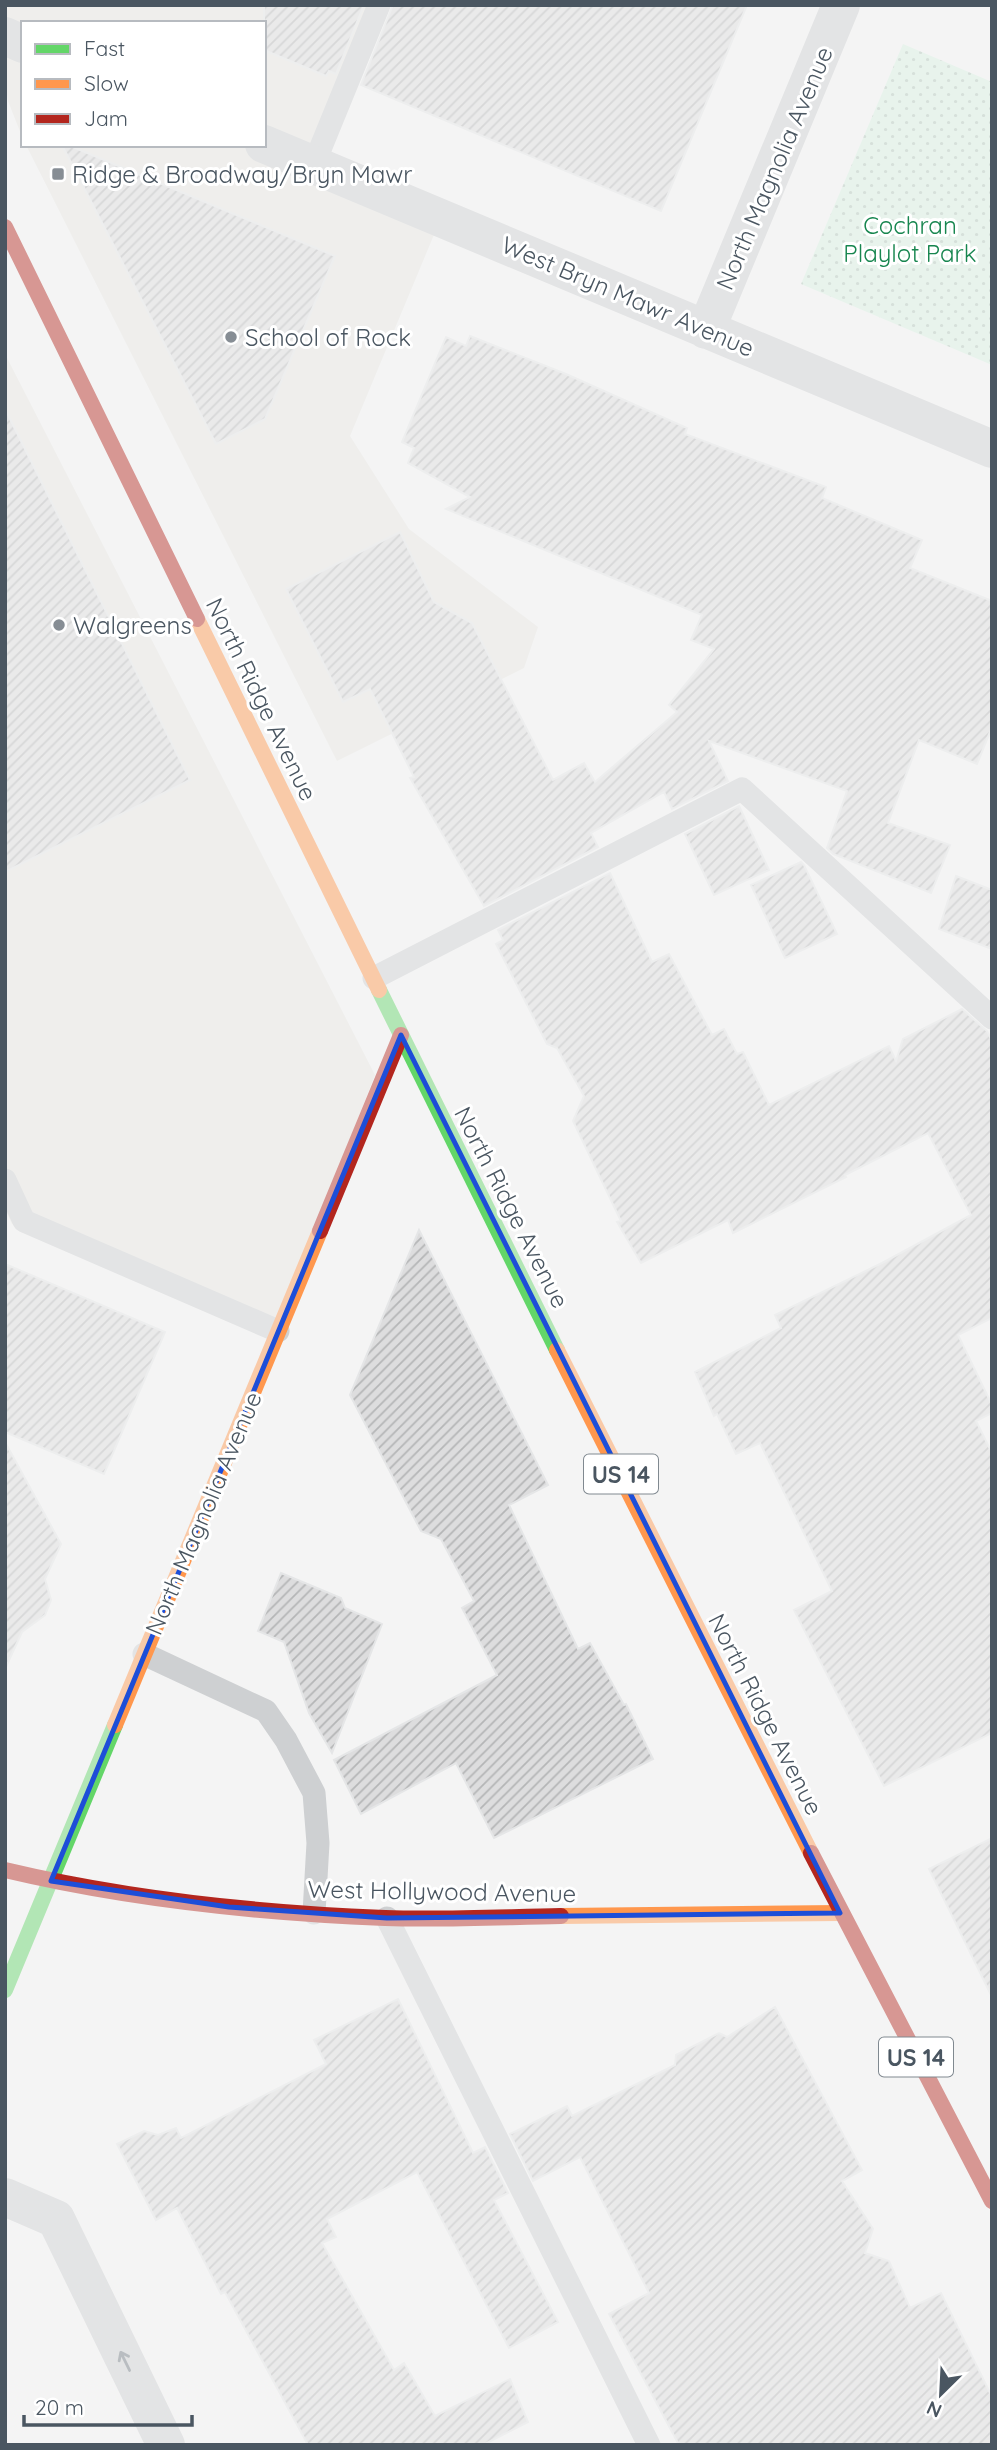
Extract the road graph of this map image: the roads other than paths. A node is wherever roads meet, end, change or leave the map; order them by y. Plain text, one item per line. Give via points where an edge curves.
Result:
1 (379, 5) edge
2 (841, 5) edge
3 (5, 36) edge
4 (21, 43) edge
5 (266, 145) edge
6 (314, 164) junction
7 (5, 227) edge
8 (706, 330) junction
9 (992, 449) edge
10 (374, 978) junction
11 (992, 1018) edge
12 (401, 1035) junction
13 (5, 1180) edge
14 (278, 1331) junction
15 (144, 1654) junction
16 (5, 1870) edge
17 (51, 1881) junction
18 (314, 1913) junction
19 (840, 1913) junction
20 (387, 1918) junction
21 (5, 1990) edge
22 (5, 2197) edge
23 (992, 2201) edge
24 (166, 2445) edge
25 (649, 2445) edge

1 - 6 lane
2 - 8 street, North Magnolia Avenue
3 - 4 street
5 - 6 street, West Bryn Mawr Avenue
6 - 8 street, West Bryn Mawr Avenue
7 - 10 main road, North Ridge Avenue / US 14
8 - 9 street, West Bryn Mawr Avenue
10 - 11 lane via 742,789
10 - 12 main road, North Ridge Avenue / US 14
12 - 14 main road, North Magnolia Avenue
12 - 19 main road, North Ridge Avenue / US 14
13 - 14 lane via 24,1221
14 - 15 main road, North Magnolia Avenue
15 - 17 main road, North Magnolia Avenue
15 - 18 lane via 266,1711 286,1740 314,1793 318,1843
16 - 17 main road, West Hollywood Avenue
17 - 18 main road, West Hollywood Avenue via 229,1907
17 - 21 main road, North Magnolia Avenue
18 - 20 main road, West Hollywood Avenue
19 - 20 main road, West Hollywood Avenue
19 - 23 main road, North Ridge Avenue / US 14
20 - 25 lane
24 -> 22 street via 55,2219

